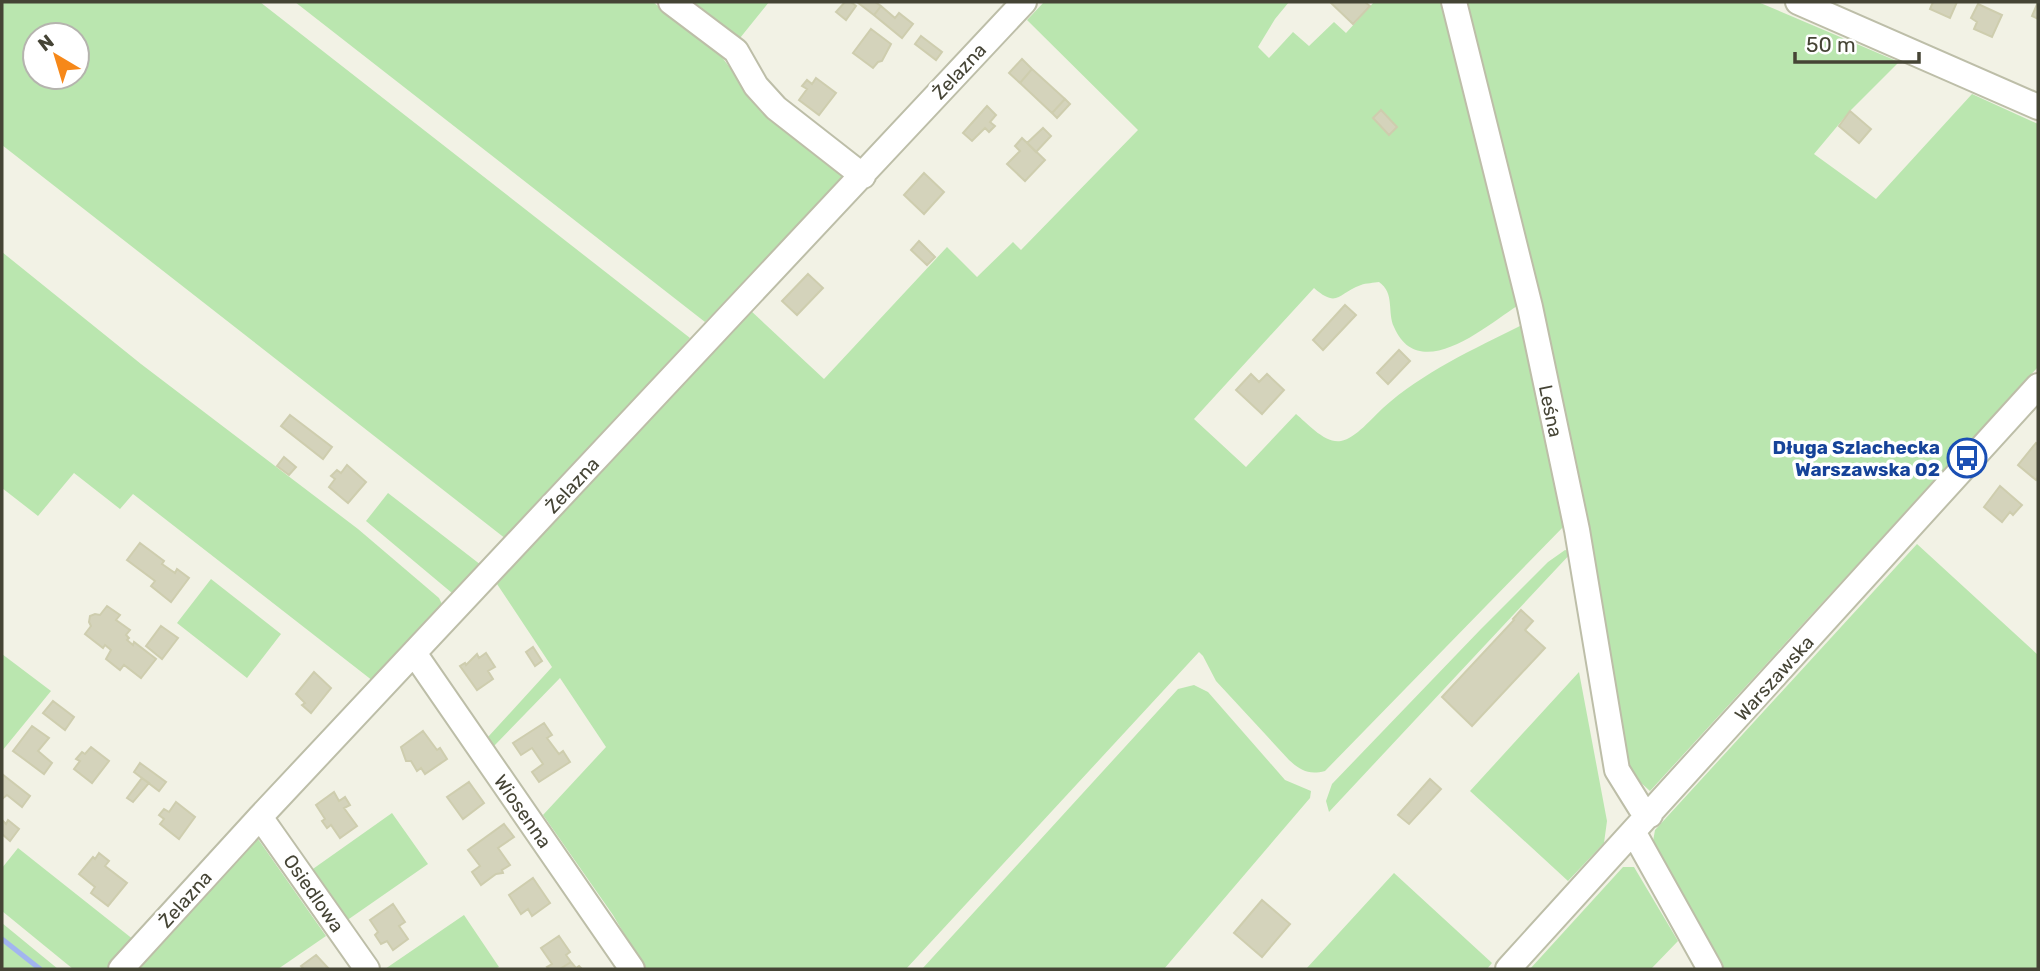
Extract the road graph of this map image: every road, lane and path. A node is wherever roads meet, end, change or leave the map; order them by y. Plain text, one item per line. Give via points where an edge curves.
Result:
1 (671, 2) edge
2 (1024, 2) edge
3 (1454, 2) edge
4 (1798, 2) edge
5 (2038, 107) edge
6 (863, 176) junction
7 (2037, 389) edge
8 (414, 653) junction
9 (260, 817) junction
10 (1642, 824) junction
11 (121, 969) edge
12 (367, 969) edge
13 (632, 969) edge
14 (1508, 969) edge
15 (1710, 969) edge

1 - 6 street via 736,51 756,86 776,108
2 - 6 street, Żelazna
3 - 10 street, Leśna via 1530,310 1577,530 1617,770 1640,807
4 - 5 street
6 - 8 street, Żelazna
7 - 10 street, Warszawska
8 - 9 street, Żelazna
8 - 13 street, Wiosenna
9 - 11 street, Żelazna
9 - 12 street, Osiedlowa
10 - 14 street, Warszawska
10 - 15 street, Leśna

